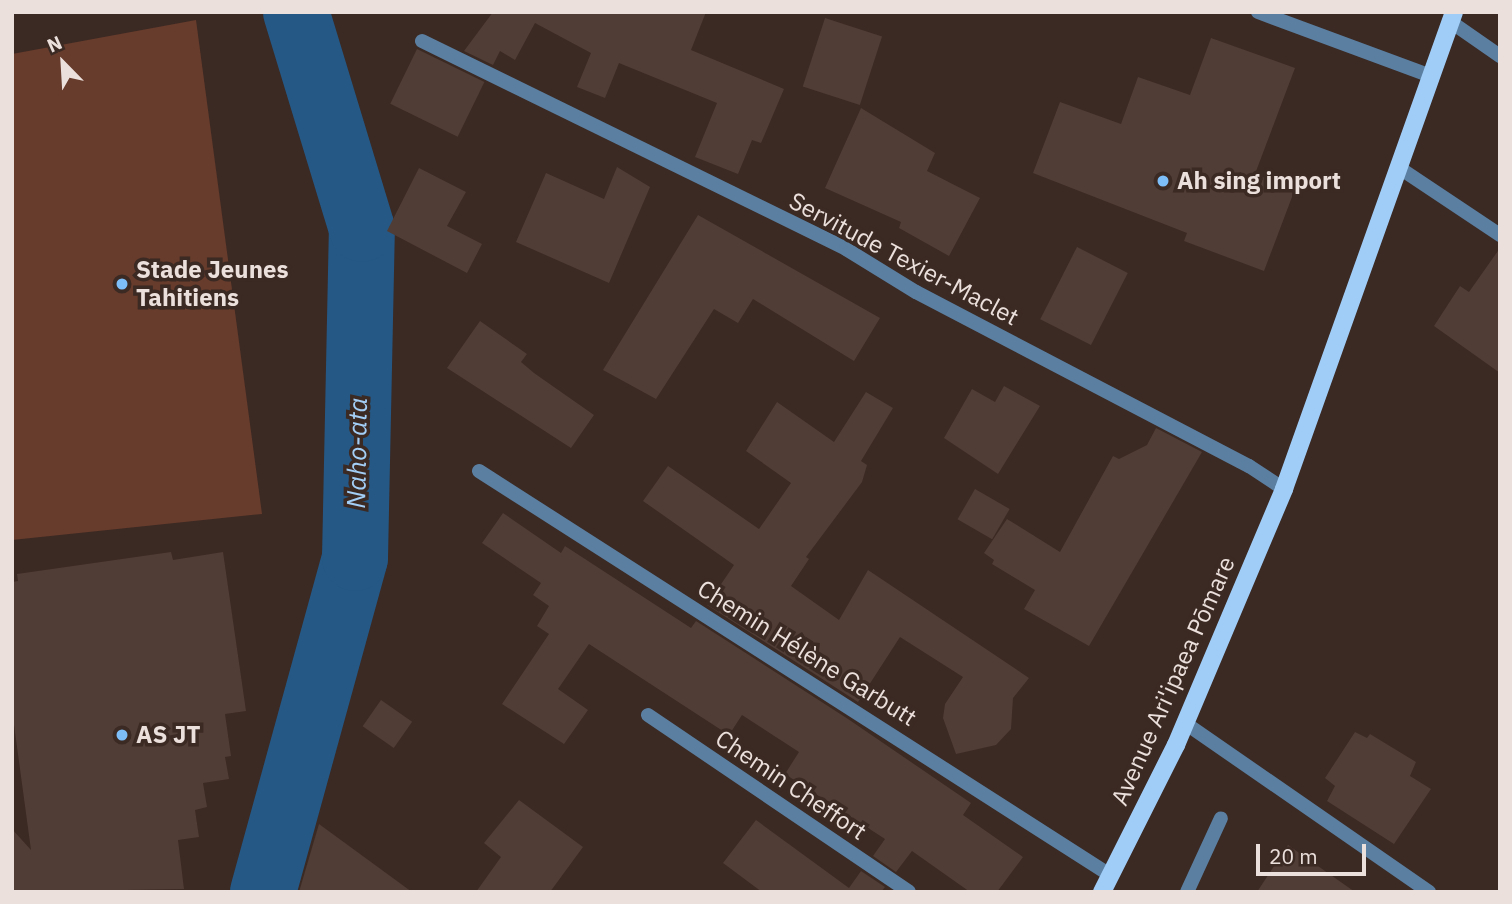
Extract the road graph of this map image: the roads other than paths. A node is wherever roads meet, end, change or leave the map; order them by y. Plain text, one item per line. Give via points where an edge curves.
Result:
1 (1258, 12) edge
2 (1453, 17) edge
3 (422, 41) dead end
4 (1500, 56) edge
5 (1432, 76) junction
6 (1398, 167) junction
7 (1500, 235) edge
8 (479, 471) dead end
9 (1284, 489) junction
10 (648, 715) dead end
11 (1185, 723) junction
12 (1221, 818) dead end
13 (1110, 875) junction
14 (909, 892) edge
15 (1102, 892) edge
16 (1187, 892) edge
17 (1429, 892) edge

1 - 5 street
2 - 4 street
2 - 5 main road, Avenue Ari'ipaea Pōmare
3 - 9 street, Servitude Texier-Maclet via 846,249 916,292 1249,466
5 - 6 main road, Avenue Ari'ipaea Pōmare
6 - 7 street
6 - 9 main road, Avenue Ari'ipaea Pōmare
8 - 13 street, Chemin Hélène Garbutt
9 - 11 main road, Avenue Ari'ipaea Pōmare
10 - 14 street, Chemin Cheffort
11 - 13 main road, Avenue Ari'ipaea Pōmare
11 - 17 street
12 - 16 street
13 - 15 main road, Avenue Ari'ipaea Pōmare

